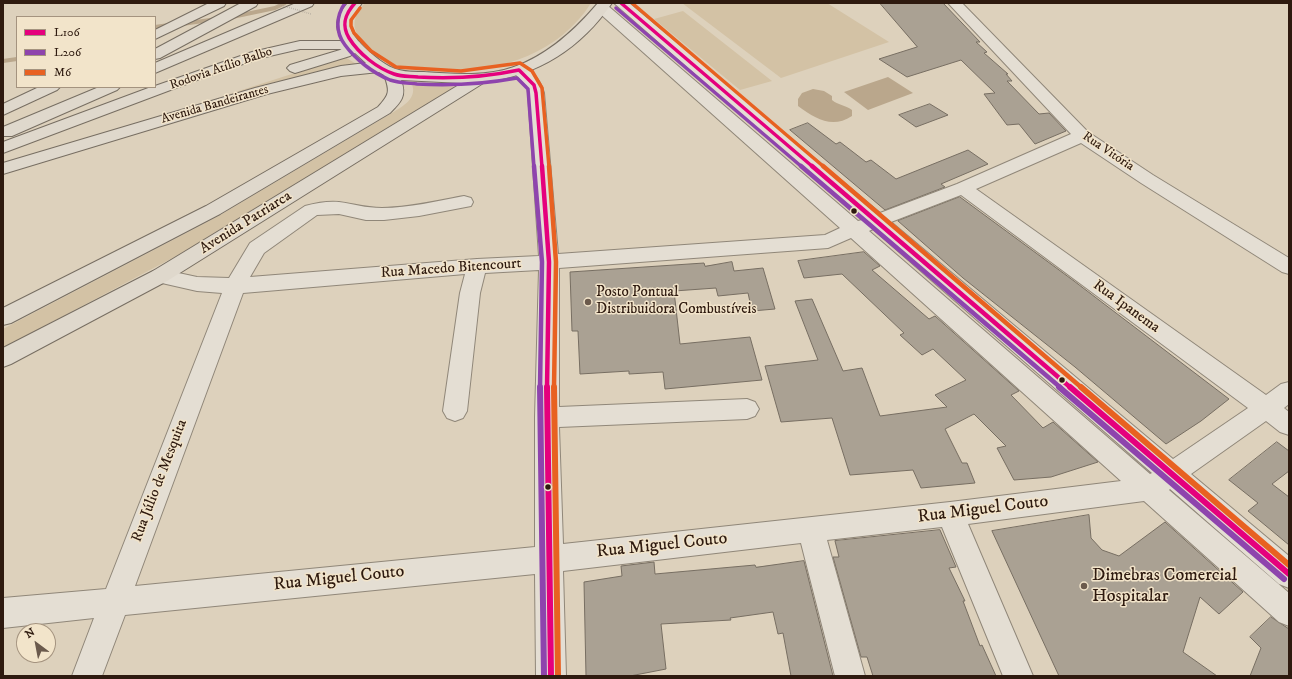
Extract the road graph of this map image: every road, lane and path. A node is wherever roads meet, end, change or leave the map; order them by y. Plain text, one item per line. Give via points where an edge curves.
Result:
1 (219, 3) edge
2 (274, 3) edge
3 (355, 3) edge
4 (955, 3) edge
5 (248, 4) edge
6 (609, 5) edge
7 (309, 8) edge
8 (157, 34) edge
9 (354, 45) junction
10 (156, 54) edge
11 (156, 68) edge
12 (387, 70) junction
13 (519, 70) junction
14 (482, 77) junction
15 (50, 88) edge
16 (94, 88) edge
17 (110, 88) edge
18 (3, 110) edge
19 (24, 125) junction
20 (3, 133) edge
21 (1082, 136) junction
22 (3, 148) edge
23 (49, 154) junction
24 (3, 169) edge
25 (964, 188) junction
26 (464, 202) dead end
27 (877, 222) junction
28 (853, 230) junction
29 (549, 262) junction
30 (477, 266) junction
31 (1289, 267) edge
32 (160, 276) junction
33 (235, 286) junction
34 (3, 317) edge
35 (3, 358) edge
36 (1289, 391) edge
37 (1266, 408) junction
38 (747, 409) dead end
39 (455, 411) dead end
40 (547, 417) junction
41 (1289, 425) edge
42 (1171, 475) junction
43 (1149, 489) junction
44 (950, 514) junction
45 (811, 530) junction
46 (549, 559) junction
47 (1289, 574) edge
48 (114, 601) junction
49 (1289, 612) edge
50 (3, 613) edge
51 (87, 676) edge
52 (551, 676) edge
53 (850, 676) edge
54 (1018, 676) edge

1 - 8 main road
2 - 7 path, bridge
3 - 9 main road via 343,19 344,29
4 - 21 street, Rua Vitória
5 - 10 main road
6 - 13 main road, Avenida Bandeirantes via 554,53
6 - 27 street
6 - 28 street
7 - 11 main road, Rodovia Atílio Balbo
9 - 12 main road
9 - 22 main road, Rodovia Atílio Balbo via 300,45 262,54 208,71
9 - 23 main road, Avenida Bandeirantes via 345,53 253,82
12 - 14 main road, Avenida Bandeirantes via 430,77
12 - 23 main road, Avenida Bandeirantes via 372,67 341,71 261,91
12 - 34 main road, Avenida Patriarca via 397,88 396,97 384,110 213,210
13 - 14 main road, Avenida Bandeirantes
13 - 29 street via 534,85 536,93
14 - 32 main road, Avenida Patriarca
15 - 18 main road
16 - 19 main road
17 - 19 main road
19 - 20 main road
21 - 25 street, Rua Macedo Bitencourt
21 - 31 street, Rua Vitória
23 - 24 main road, Avenida Bandeirantes
25 - 27 street, Rua Macedo Bitencourt
25 - 37 street, Rua Ipanema
26 - 33 street, Rua Júlio de Mesquita via 384,214 366,214 339,208 312,210 257,248
27 - 28 street, Rua Macedo Bitencourt
27 - 42 street
28 - 29 street, Rua Macedo Bitencourt via 828,241
28 - 43 street
29 - 30 street, Rua Macedo Bitencourt
29 - 40 street
30 - 33 street, Rua Macedo Bitencourt
30 - 39 street via 470,293
32 - 33 street, Rua Macedo Bitencourt via 197,284
32 - 35 main road, Avenida Patriarca
33 - 48 street, Rua Júlio de Mesquita
36 - 37 street, Rua Miguel Couto
37 - 41 street, Rua Ipanema
37 - 42 street, Rua Miguel Couto
38 - 40 street
40 - 46 street
42 - 43 street, Rua Miguel Couto
42 - 47 street
43 - 44 street, Rua Miguel Couto
43 - 49 street
44 - 45 street, Rua Miguel Couto
44 - 54 street
45 - 46 street, Rua Miguel Couto
45 - 53 street
46 - 48 street, Rua Miguel Couto
46 - 52 street
48 - 50 street, Rua Miguel Couto
48 - 51 street, Rua Júlio de Mesquita

